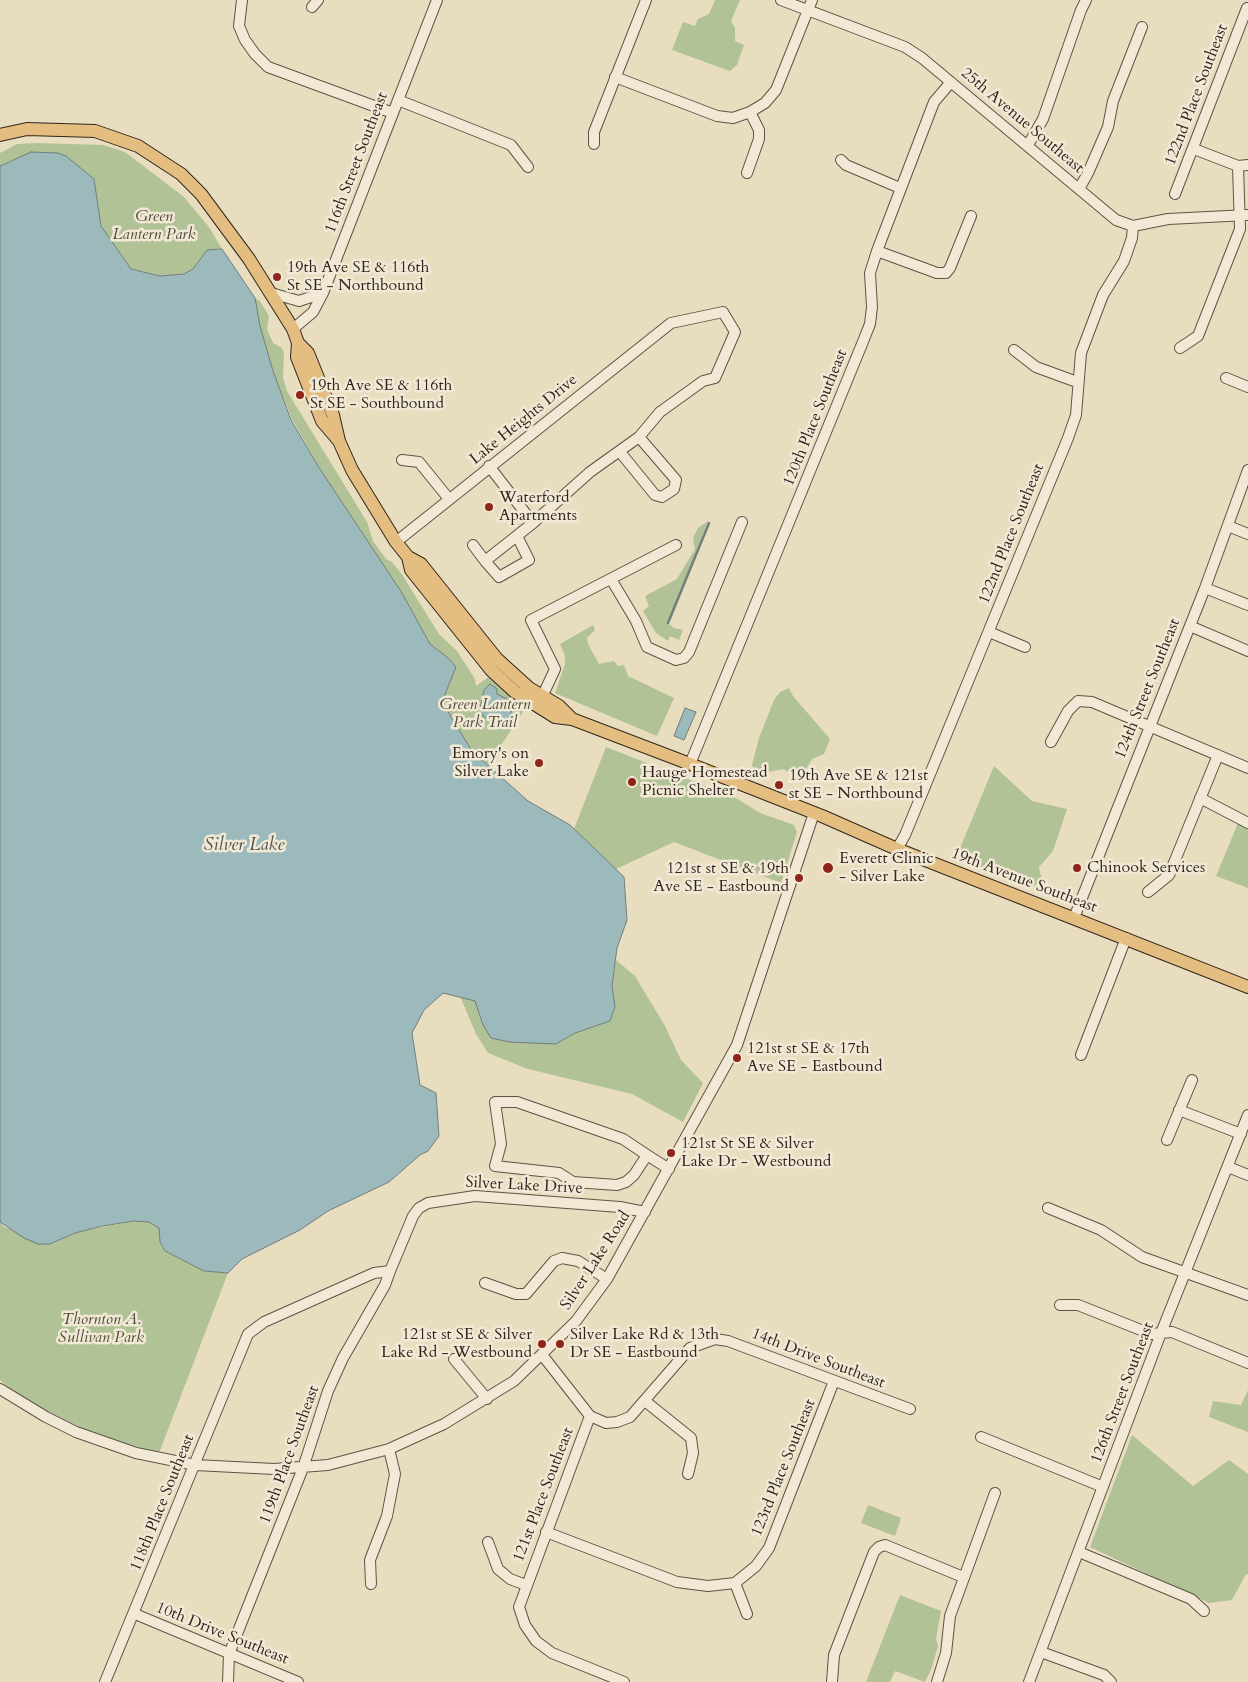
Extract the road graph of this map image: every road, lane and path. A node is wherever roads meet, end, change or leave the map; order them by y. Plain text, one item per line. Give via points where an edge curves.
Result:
1 (242, 0) edge
2 (436, 0) edge
3 (646, 0) edge
4 (780, 0) edge
5 (812, 0) edge
6 (1086, 0) edge
7 (1247, 8) edge
8 (808, 10) junction
9 (1142, 28) dead end
10 (615, 77) junction
11 (951, 82) junction
12 (398, 100) junction
13 (750, 112) junction
14 (393, 113) junction
15 (0, 135) edge
16 (594, 144) dead end
17 (1028, 145) junction
18 (1194, 149) junction
19 (841, 160) dead end
20 (1243, 165) edge
21 (528, 167) dead end
22 (747, 173) dead end
23 (900, 188) junction
24 (1079, 188) junction
25 (1175, 194) dead end
26 (971, 216) dead end
27 (1244, 216) edge
28 (1133, 226) junction
29 (877, 251) junction
30 (271, 293) junction
31 (323, 293) junction
32 (293, 329) junction
33 (1180, 348) dead end
34 (1014, 350) dead end
35 (1226, 378) dead end
36 (1077, 382) junction
37 (1248, 387) edge
38 (639, 437) junction
39 (620, 452) junction
40 (402, 460) dead end
41 (489, 466) junction
42 (1248, 470) edge
43 (449, 499) junction
44 (742, 522) dead end
45 (533, 523) junction
46 (1228, 526) junction
47 (1248, 534) edge
48 (517, 536) junction
49 (396, 542) junction
50 (676, 544) dead end
51 (473, 545) dead end
52 (408, 557) junction
53 (485, 561) junction
54 (611, 578) junction
55 (1205, 588) junction
56 (1248, 605) edge
57 (1190, 626) junction
58 (989, 632) junction
59 (1025, 647) dead end
60 (1248, 651) edge
61 (542, 696) junction
62 (572, 719) junction
63 (1149, 726) junction
64 (1051, 742) dead end
65 (1218, 755) junction
66 (690, 764) junction
67 (1248, 768) edge
68 (1200, 798) junction
69 (814, 813) junction
70 (1248, 823) edge
71 (897, 849) junction
72 (1148, 892) dead end
73 (1074, 918) junction
74 (1126, 938) junction
75 (1248, 987) edge
76 (1081, 1055) dead end
77 (1192, 1080) dead end
78 (1179, 1110) junction
79 (1248, 1116) edge
80 (1240, 1134) junction
81 (1167, 1140) dead end
82 (647, 1155) junction
83 (1228, 1167) junction
84 (669, 1169) junction
85 (1248, 1175) edge
86 (1048, 1208) dead end
87 (646, 1212) junction
88 (390, 1271) junction
89 (1186, 1274) junction
90 (607, 1279) junction
91 (485, 1283) dead end
92 (1248, 1295) edge
93 (1060, 1305) dead end
94 (1161, 1333) junction
95 (543, 1356) junction
96 (454, 1359) dead end
97 (1248, 1363) edge
98 (834, 1381) junction
99 (0, 1389) edge
100 (487, 1399) junction
101 (645, 1401) junction
102 (910, 1409) dead end
103 (590, 1416) junction
104 (981, 1437) dead end
105 (389, 1449) junction
106 (195, 1465) junction
107 (303, 1468) junction
108 (688, 1474) dead end
109 (1103, 1487) junction
110 (995, 1493) dead end
111 (546, 1532) junction
112 (488, 1542) dead end
113 (1079, 1552) junction
114 (963, 1577) junction
115 (735, 1582) junction
116 (371, 1584) dead end
117 (526, 1585) junction
118 (1204, 1611) dead end
119 (134, 1614) junction
120 (746, 1614) dead end
121 (1041, 1652) junction
122 (229, 1654) junction
123 (941, 1681) edge
124 (105, 1682) edge
125 (228, 1682) edge
126 (298, 1682) edge
127 (624, 1682) edge
128 (832, 1682) edge
129 (1029, 1682) edge
130 (1111, 1682) edge

1 - 14 street via 239,26 245,40 268,67
2 - 12 street, 116th Street Southeast
3 - 10 street
4 - 8 street, 25th Avenue Southeast
5 - 8 street
6 - 17 street via 1043,119
7 - 18 street, 122nd Place Southeast
8 - 11 street, 25th Avenue Southeast via 905,47
8 - 13 street via 776,90 765,103
9 - 24 street via 1113,102 1108,127
10 - 13 street via 717,116 733,118
10 - 16 street via 594,132
11 - 17 street, 25th Avenue Southeast
11 - 23 street, 120th Place Southeast via 934,102
12 - 14 street, 116th Street Southeast
12 - 21 street via 511,145
13 - 22 street via 760,130
14 - 31 street, 116th Street Southeast
15 - 30 main road, 19th Avenue Southeast via 26,129 96,131 138,146 181,174 201,194
17 - 24 street, 25th Avenue Southeast
18 - 20 street
18 - 25 street, 122nd Place Southeast
19 - 23 street via 854,169
20 - 27 street
23 - 29 street, 120th Place Southeast
24 - 28 street, 25th Avenue Southeast via 1116,220
26 - 29 street via 946,274
27 - 28 street via 1168,219
27 - 33 street via 1198,336
28 - 36 street, 122nd Place Southeast via 1124,261 1091,322 1081,353
29 - 66 street, 120th Place Southeast via 870,273 870,324
30 - 31 street via 299,301
30 - 32 main road, 19th Avenue Southeast
31 - 32 street, 116th Street Southeast via 313,312
32 - 49 main road, 19th Avenue Southeast via 298,343 308,353 333,415 339,441 365,493
34 - 36 street via 1036,367
35 - 37 street
36 - 58 street, 122nd Place Southeast via 1076,415 1068,438
38 - 39 street
38 - 39 street via 676,480 674,488 662,497 655,495
38 - 41 street, Lake Heights Drive via 660,412 703,381 715,378 735,332 723,312 671,323
39 - 45 street via 590,472
40 - 43 street via 419,462
41 - 43 street, Lake Heights Drive
41 - 45 street
42 - 46 street, 124th Street Southeast
43 - 49 street, Lake Heights Drive
44 - 54 street via 684,658 676,660 647,647
45 - 48 street
46 - 47 street
46 - 55 street, 124th Street Southeast
48 - 53 street
48 - 53 street via 529,556 527,563 502,577
49 - 52 main road, 19th Avenue Southeast
50 - 54 street
51 - 53 street
52 - 61 main road, 19th Avenue Southeast via 421,564 497,659
52 - 62 main road, 19th Avenue Southeast via 411,570 502,682 536,708 555,717
54 - 61 street via 531,620 555,668
55 - 56 street
55 - 57 street, 124th Street Southeast
57 - 60 street
57 - 63 street, 124th Street Southeast
58 - 59 street
58 - 71 street, 122nd Place Southeast
61 - 62 main road, 19th Avenue Southeast
62 - 66 main road, 19th Avenue Southeast
63 - 64 street via 1092,702 1078,702 1068,711
63 - 65 street
63 - 73 street, 124th Street Southeast
65 - 67 street
65 - 68 street
66 - 69 main road, 19th Avenue Southeast
68 - 70 street
68 - 72 street via 1169,875
69 - 71 main road, 19th Avenue Southeast
69 - 84 street, Silver Lake Road via 737,1045
71 - 73 main road, 19th Avenue Southeast
73 - 74 main road, 19th Avenue Southeast
74 - 75 main road, 19th Avenue Southeast
74 - 76 street
77 - 78 street
78 - 80 street
78 - 81 street
79 - 80 street, 126th Street Southeast
80 - 83 street, 126th Street Southeast
82 - 82 street via 623,1140 517,1102 495,1102 502,1144 495,1166 559,1173 573,1182 617,1185 626,1182
82 - 84 street
83 - 85 street
83 - 89 street, 126th Street Southeast
84 - 87 street, Silver Lake Road
86 - 89 street via 1101,1230 1142,1257
87 - 88 street, Silver Lake Drive via 620,1207 475,1196 428,1203 412,1216
87 - 90 street, Silver Lake Road
88 - 106 street, 118th Place Southeast via 365,1276 264,1322 248,1334
88 - 107 street, 119th Place Southeast via 343,1358
89 - 92 street
89 - 94 street, 126th Street Southeast
90 - 91 street via 578,1260 562,1258 554,1261 526,1294 516,1294
90 - 95 street, Silver Lake Road via 576,1321
93 - 94 street via 1078,1305 1152,1334
94 - 97 street via 1172,1332
94 - 109 street, 126th Street Southeast
95 - 100 street, Silver Lake Road
95 - 103 street
96 - 100 street
98 - 101 street, 14th Drive Southeast via 715,1339 690,1348
98 - 102 street, 14th Drive Southeast
98 - 115 street, 123rd Place Southeast via 769,1548 756,1566
99 - 106 street, Silver Lake Road via 46,1418 76,1432 136,1452
100 - 105 street, Silver Lake Road via 444,1424
101 - 103 street via 630,1417 617,1422 606,1423
101 - 108 street via 691,1438
103 - 111 street, 121st Place Southeast
104 - 109 street
105 - 107 street, Silver Lake Road via 356,1459
105 - 116 street via 395,1474 387,1516 370,1560
106 - 107 street, Silver Lake Road via 238,1469
106 - 119 street, 118th Place Southeast
107 - 122 street, 119th Place Southeast
109 - 113 street, 126th Street Southeast
110 - 114 street
111 - 115 street via 677,1582 708,1586
111 - 117 street, 121st Place Southeast
112 - 117 street, 121st Place Southeast via 498,1569 510,1579
113 - 118 street via 1191,1600
113 - 121 street, 126th Street Southeast
114 - 123 street via 950,1616
114 - 128 street via 885,1545 879,1547 874,1552 832,1665
115 - 120 street
117 - 127 street, 121st Place Southeast via 519,1607 525,1625 536,1641 552,1653
119 - 122 street, 10th Drive Southeast
119 - 124 street, 118th Place Southeast
121 - 129 street, 126th Street Southeast
121 - 130 street via 1104,1676
122 - 125 street, 119th Place Southeast
122 - 126 street, 10th Drive Southeast

